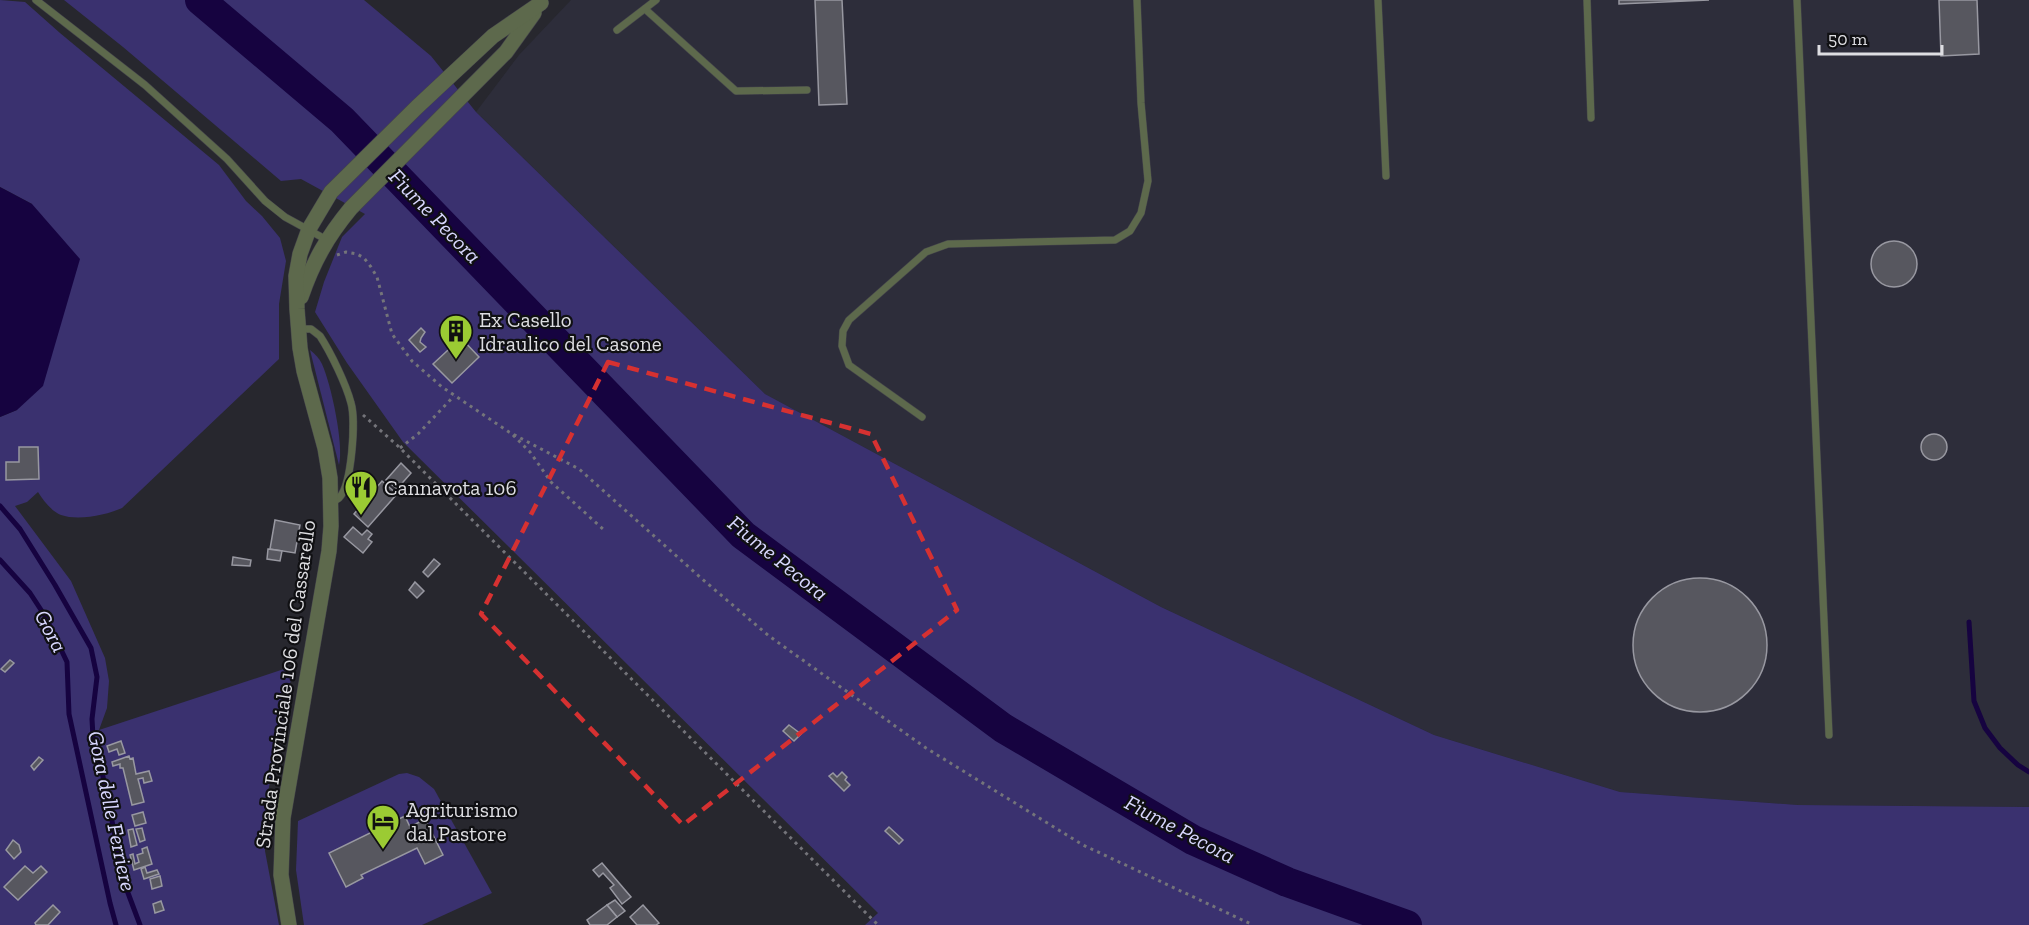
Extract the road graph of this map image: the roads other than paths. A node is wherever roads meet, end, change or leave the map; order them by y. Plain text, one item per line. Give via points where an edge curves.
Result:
1 (36, 0) edge
2 (656, 0) edge
3 (1137, 0) edge
4 (1378, 0) edge
5 (1587, 0) edge
6 (1797, 0) edge
7 (542, 2) edge
8 (645, 9) junction
9 (617, 30) dead end
10 (807, 90) dead end
11 (1592, 118) dead end
12 (1386, 176) dead end
13 (309, 229) junction
14 (327, 240) junction
15 (297, 309) junction
16 (298, 329) junction
17 (922, 417) dead end
18 (331, 502) junction
19 (1829, 735) dead end
20 (289, 925) edge

1 - 13 lane via 145,86 227,159 264,201
2 - 8 lane
3 - 17 lane via 1148,181 1141,213 1130,231 1115,240 948,244 926,252 849,320 843,331 842,346 849,365
4 - 12 lane
5 - 11 lane
6 - 19 lane
7 - 13 street, Strada Provinciale 106 del Cassarello via 493,36 417,107 331,192
7 - 14 street, Strada Provinciale 106 del Cassarello via 506,52 351,208
8 - 9 lane
8 - 10 lane via 736,91
13 - 14 lane
13 - 15 street, Strada Provinciale 106 del Cassarello via 296,276
14 - 15 street, Strada Provinciale 106 del Cassarello
15 - 16 street, Strada Provinciale 106 del Cassarello
16 - 18 street, Strada Provinciale 106 del Cassarello via 304,371 325,448
16 - 18 lane via 311,329 320,336 351,402 352,453 347,480 339,498
18 - 20 street, Strada Provinciale 106 del Cassarello via 329,550 283,818 281,875

